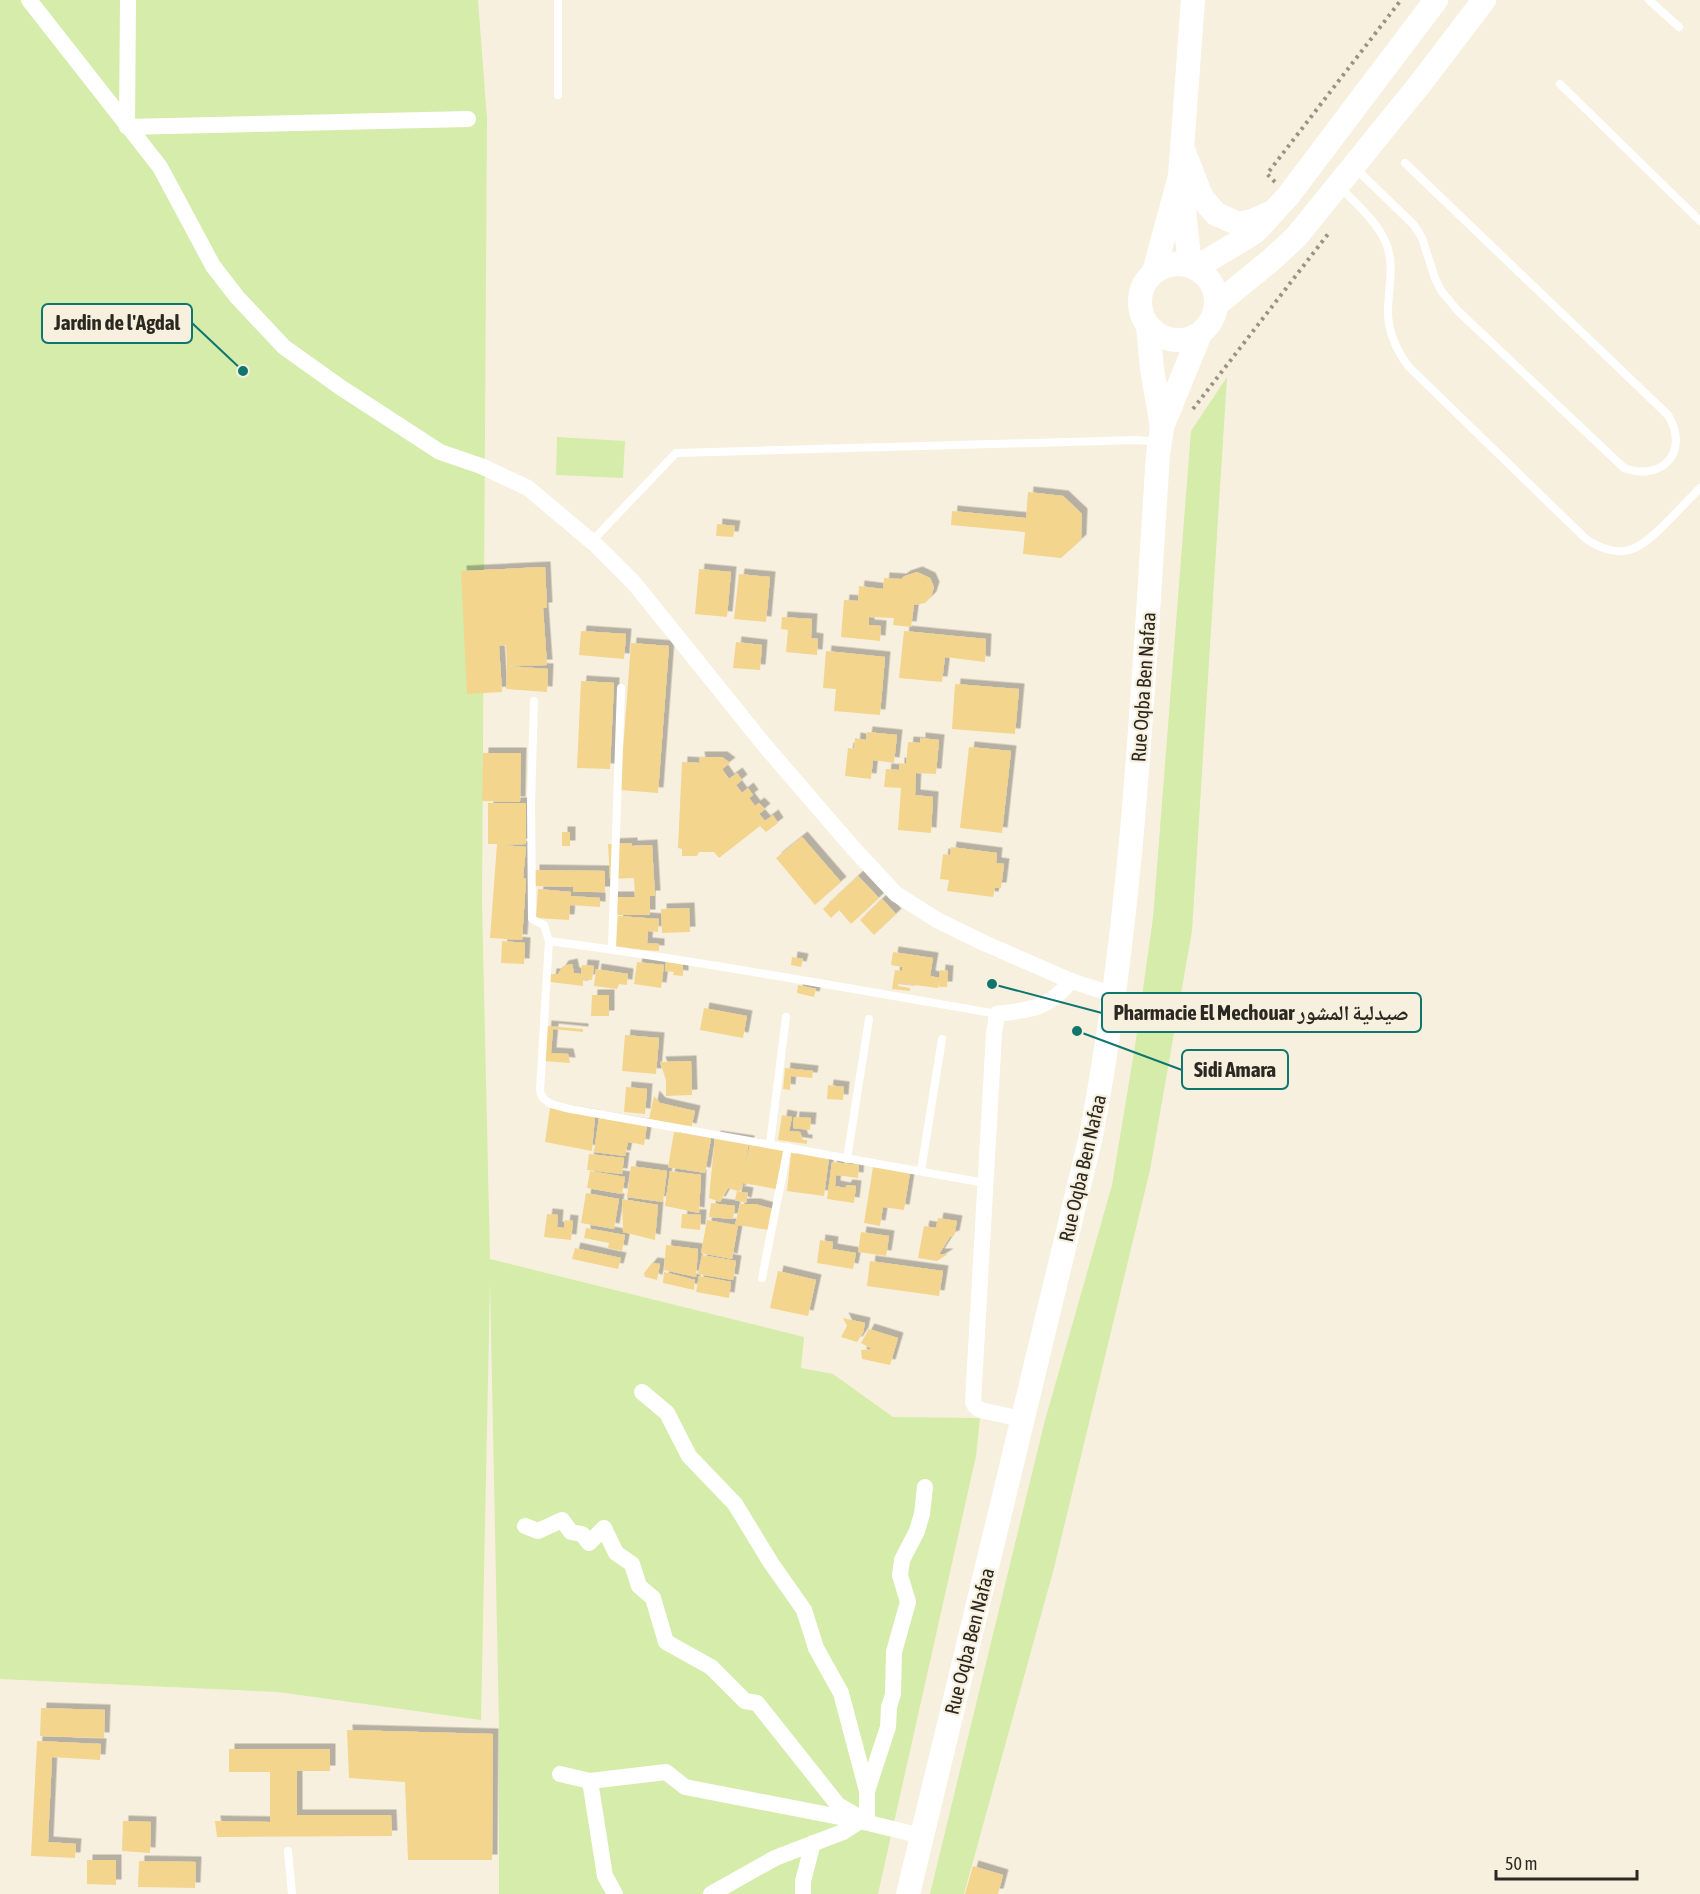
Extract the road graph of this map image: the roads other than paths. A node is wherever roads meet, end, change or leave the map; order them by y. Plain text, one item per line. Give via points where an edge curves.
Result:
1 (29, 0) edge
2 (128, 0) edge
3 (558, 0) edge
4 (1193, 0) edge
5 (1436, 0) edge
6 (1484, 0) edge
7 (1649, 0) edge
8 (1679, 27) dead end
9 (1560, 84) dead end
10 (558, 95) dead end
11 (468, 119) dead end
12 (127, 127) junction
13 (1182, 148) junction
14 (1406, 163) dead end
15 (1180, 176) junction
16 (1346, 176) junction
17 (1280, 204) junction
18 (1700, 221) edge
19 (1193, 267) junction
20 (1154, 272) junction
21 (1216, 305) junction
22 (1148, 326) junction
23 (1200, 334) junction
24 (1161, 435) junction
25 (1700, 488) edge
26 (592, 542) junction
27 (621, 688) dead end
28 (534, 701) dead end
29 (549, 941) junction
30 (612, 949) junction
31 (1071, 981) junction
32 (1115, 995) junction
33 (997, 1014) junction
34 (786, 1017) dead end
35 (869, 1019) dead end
36 (942, 1039) dead end
37 (770, 1144) junction
38 (788, 1147) junction
39 (847, 1158) junction
40 (921, 1171) junction
41 (985, 1183) junction
42 (762, 1278) dead end
43 (642, 1392) dead end
44 (1022, 1419) junction
45 (925, 1487) dead end
46 (525, 1526) dead end
47 (560, 1774) dead end
48 (591, 1781) junction
49 (867, 1791) junction
50 (864, 1822) junction
51 (922, 1836) junction
52 (813, 1843) junction
53 (288, 1851) dead end
54 (292, 1894) edge
55 (615, 1894) edge
56 (711, 1894) edge
57 (803, 1894) edge
58 (908, 1894) edge

1 - 12 street
2 - 12 street
3 - 10 lane
4 - 13 street
5 - 17 street
6 - 16 street
7 - 8 lane
9 - 18 lane
11 - 12 street
12 - 26 street via 160,168 213,266 284,347 440,452 528,488
13 - 15 street
13 - 17 street via 1202,198 1216,214 1239,224 1252,221
14 - 16 lane via 1668,415 1677,438 1669,460 1648,472 1624,468 1458,311 1436,281 1414,225
15 - 19 street
15 - 20 street
16 - 21 street via 1296,237
16 - 25 lane via 1386,243 1390,265 1388,313 1400,355 1586,539 1611,550 1637,548 1649,541
17 - 19 street via 1255,232
19 - 20 street via 1168,265
19 - 21 street via 1204,273 1213,286
20 - 22 street via 1141,292 1142,315
21 - 23 street via 1211,321
22 - 23 street via 1167,339
22 - 24 street, Rue Oqba Ben Nafaa
23 - 24 street, Rue Oqba Ben Nafaa
24 - 26 lane via 1136,440 676,453
24 - 32 street, Rue Oqba Ben Nafaa via 1138,766
26 - 31 street via 634,583 766,747 896,894 937,920
27 - 30 lane
28 - 29 lane via 532,919 544,925
29 - 30 lane
29 - 37 lane via 540,1090 545,1100 571,1109
30 - 33 lane
31 - 32 street
31 - 33 street via 1046,1004
32 - 44 street, Rue Oqba Ben Nafaa via 1091,1136
33 - 41 street
34 - 37 lane
35 - 39 lane
36 - 40 lane
37 - 38 lane
38 - 39 lane
38 - 42 lane
39 - 40 lane
40 - 41 lane
41 - 44 street via 973,1402 980,1410
43 - 49 street via 667,1413 689,1456 735,1504 804,1610 816,1648 841,1693
44 - 51 street, Rue Oqba Ben Nafaa
45 - 49 street via 917,1531 902,1560 900,1575 908,1602 894,1652 888,1727
46 - 50 street via 538,1532 562,1520 571,1532 582,1534 589,1543 604,1528 616,1553 632,1564 639,1586 653,1598 666,1642 711,1666 745,1701 757,1703 838,1804
47 - 48 street
48 - 50 street via 666,1772 685,1787
48 - 55 street via 605,1876
49 - 50 street
50 - 51 street
50 - 52 street
51 - 58 street, Rue Oqba Ben Nafaa
52 - 56 street via 775,1858
52 - 57 street
53 - 54 lane

